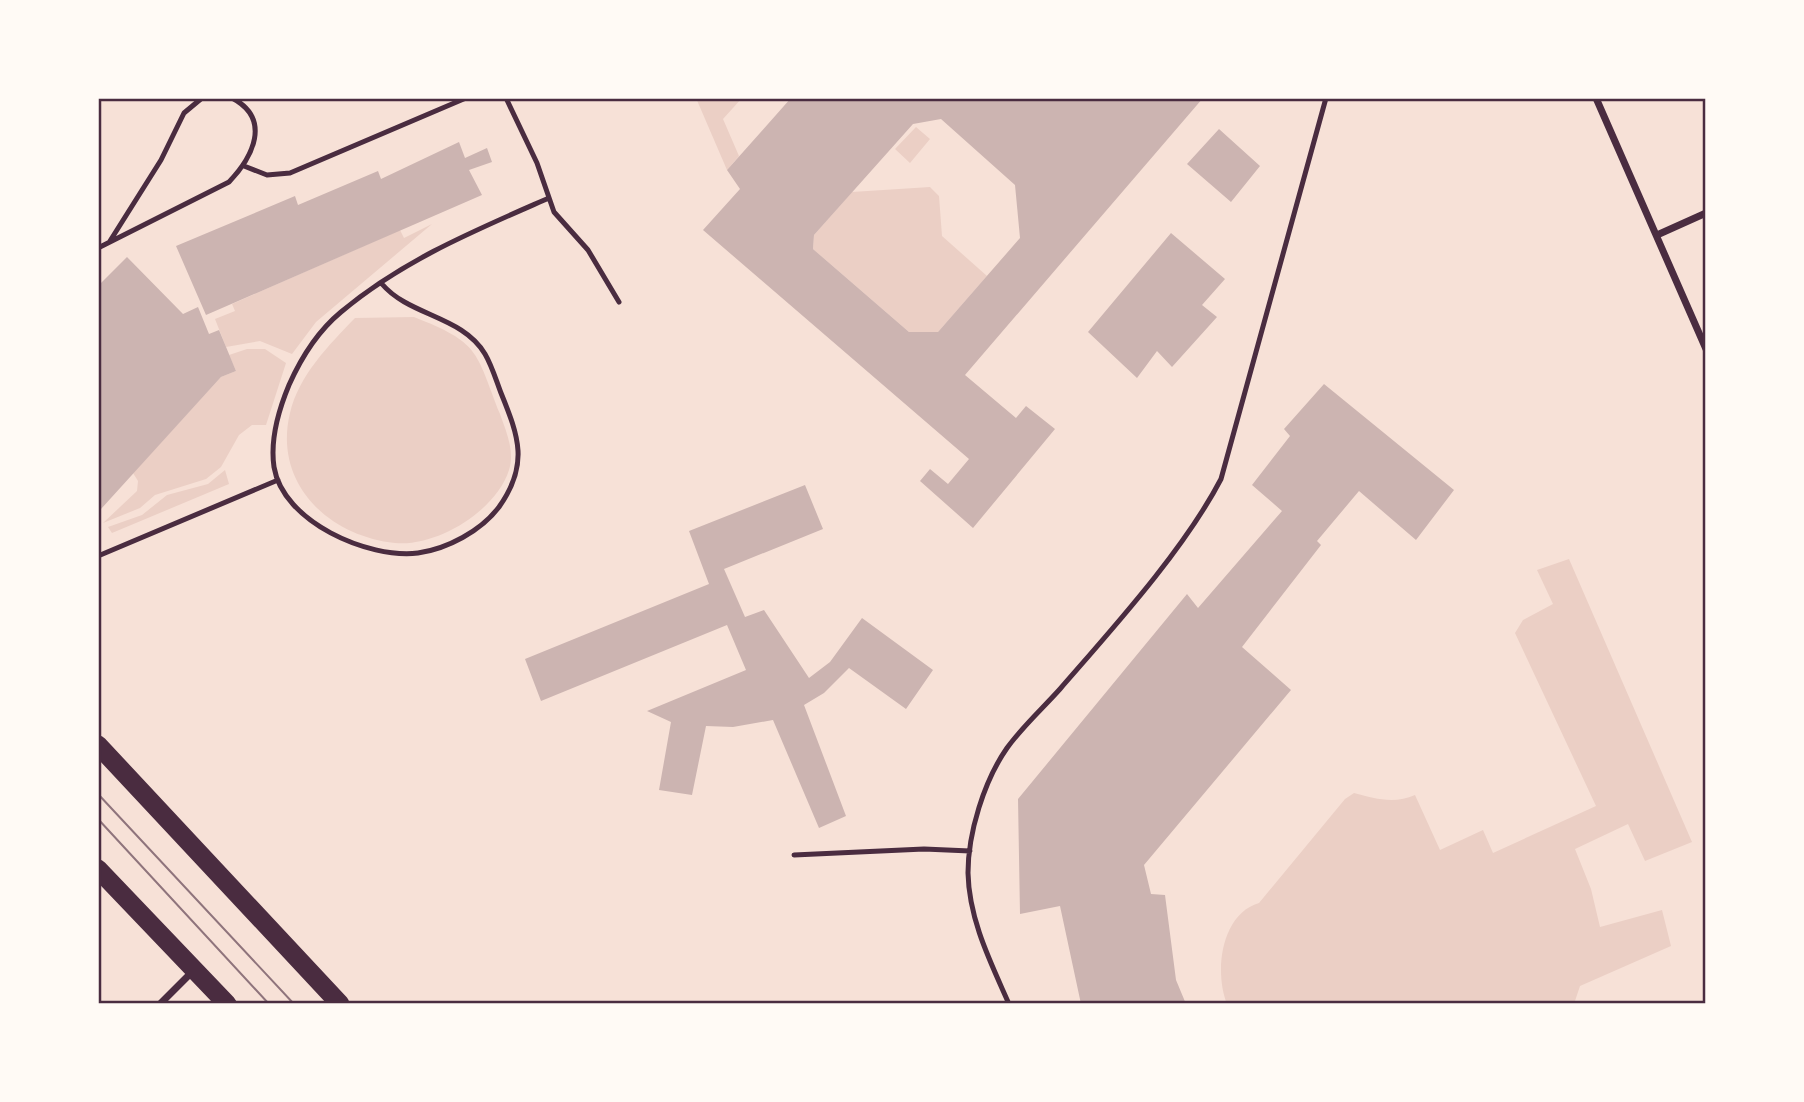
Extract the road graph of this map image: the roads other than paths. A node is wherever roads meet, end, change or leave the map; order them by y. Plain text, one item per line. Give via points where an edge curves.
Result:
1 (202, 98) edge
2 (232, 98) edge
3 (466, 98) edge
4 (506, 98) edge
5 (1326, 98) edge
6 (1596, 98) edge
7 (244, 166) junction
8 (549, 198) junction
9 (1706, 213) edge
10 (1657, 234) junction
11 (108, 243) junction
12 (98, 248) edge
13 (382, 284) junction
14 (619, 302) dead end
15 (1706, 349) edge
16 (278, 480) junction
17 (98, 556) edge
18 (98, 745) edge
19 (970, 851) junction
20 (794, 855) dead end
21 (98, 869) edge
22 (195, 970) junction
23 (160, 1004) edge
24 (227, 1004) edge
25 (340, 1004) edge
26 (1009, 1004) edge

1 - 11 lane via 184,113 162,160
2 - 7 lane via 251,113 257,128 255,145
3 - 7 lane via 290,173 267,175
4 - 8 lane
5 - 19 lane via 1221,479 1208,505 1105,637 1008,748 991,777
6 - 10 street
7 - 11 lane via 229,183
8 - 13 lane via 442,244
8 - 14 lane
9 - 10 street
10 - 15 street
11 - 12 lane
13 - 16 lane via 341,312 296,369 273,447
13 - 16 lane via 404,303 470,336 484,353 518,434 519,458 505,498 492,516 455,541 434,550 404,553 327,532 288,497
16 - 17 lane
18 - 25 highway
19 - 20 lane
19 - 26 lane via 971,900 978,930
21 - 22 highway
22 - 23 street
22 - 24 highway

